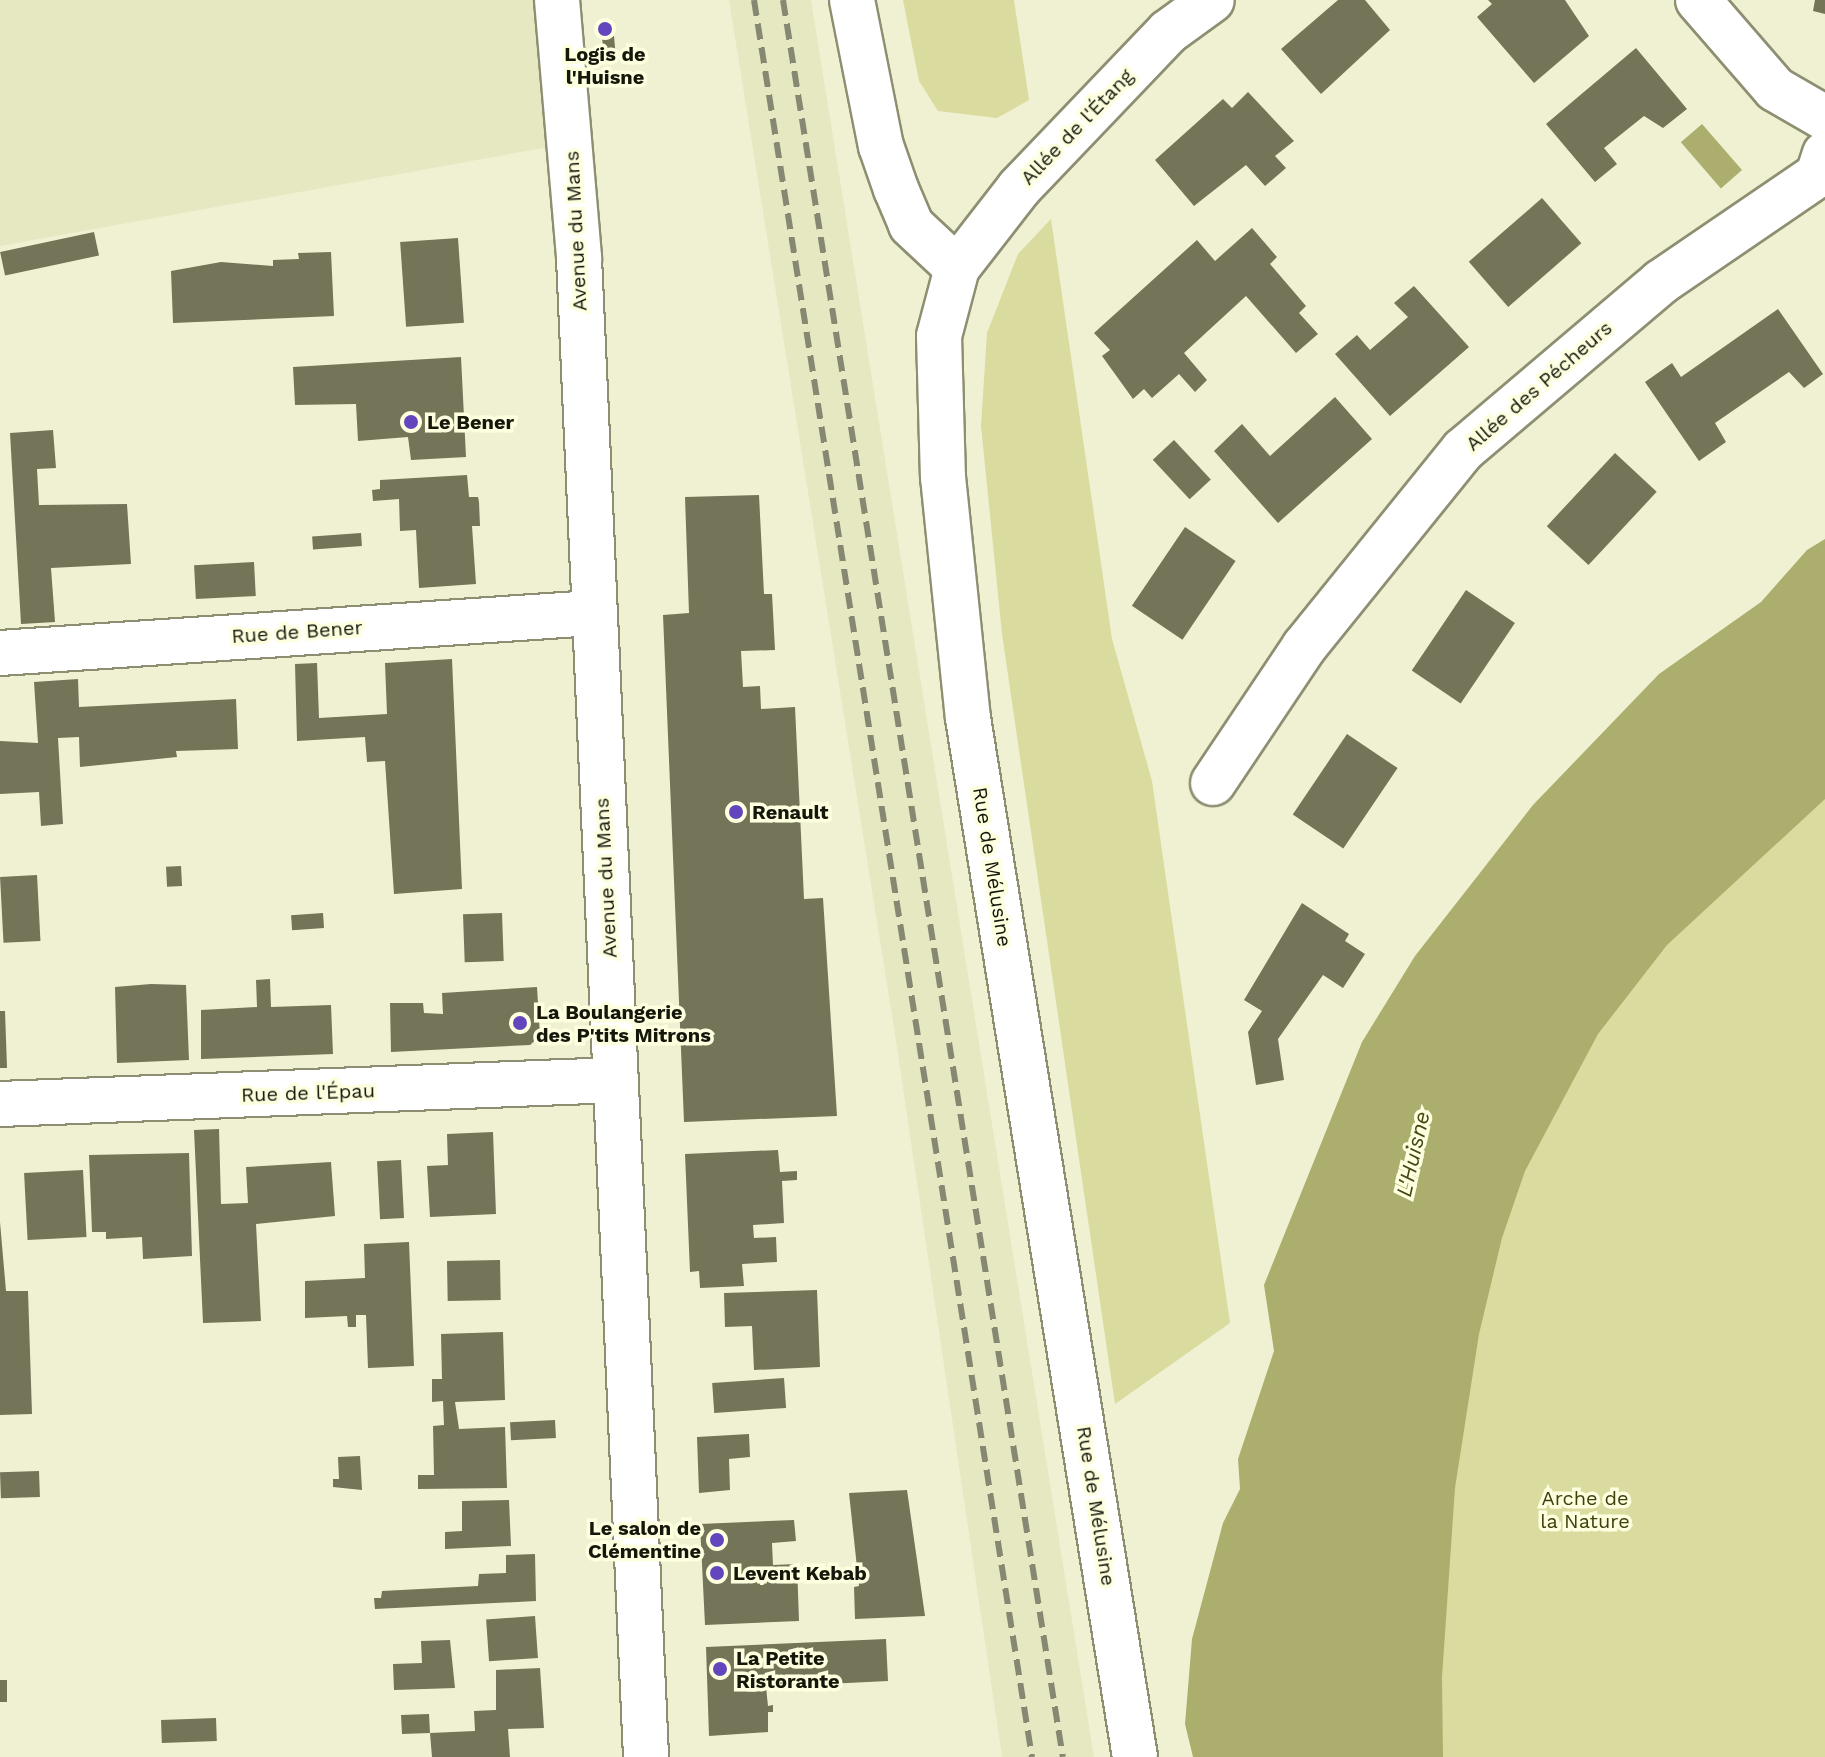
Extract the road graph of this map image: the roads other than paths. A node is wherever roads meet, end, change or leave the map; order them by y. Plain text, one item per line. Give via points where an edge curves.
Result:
1 (557, 0) edge
2 (852, 0) edge
3 (1212, 0) edge
4 (1698, 0) edge
5 (1825, 118) edge
6 (1825, 154) edge
7 (957, 268) junction
8 (593, 613) junction
9 (0, 653) edge
10 (1213, 783) dead end
11 (615, 1080) junction
12 (0, 1104) edge
13 (646, 1757) edge
14 (1135, 1757) edge

1 - 8 street, Avenue du Mans via 578,244
2 - 7 street via 881,146 896,189 911,225
3 - 7 street, Allée de l'Étang via 1168,32 1029,177
4 - 5 street via 1775,89
6 - 10 street, Allée des Pécheurs via 1818,175 1661,282 1463,450 1304,647
7 - 14 street, Rue de Mélusine via 939,336 943,477 966,703
8 - 9 street, Rue de Bener
8 - 11 street, Avenue du Mans
11 - 12 street, Rue de l'Épau
11 - 13 street, Avenue du Mans

